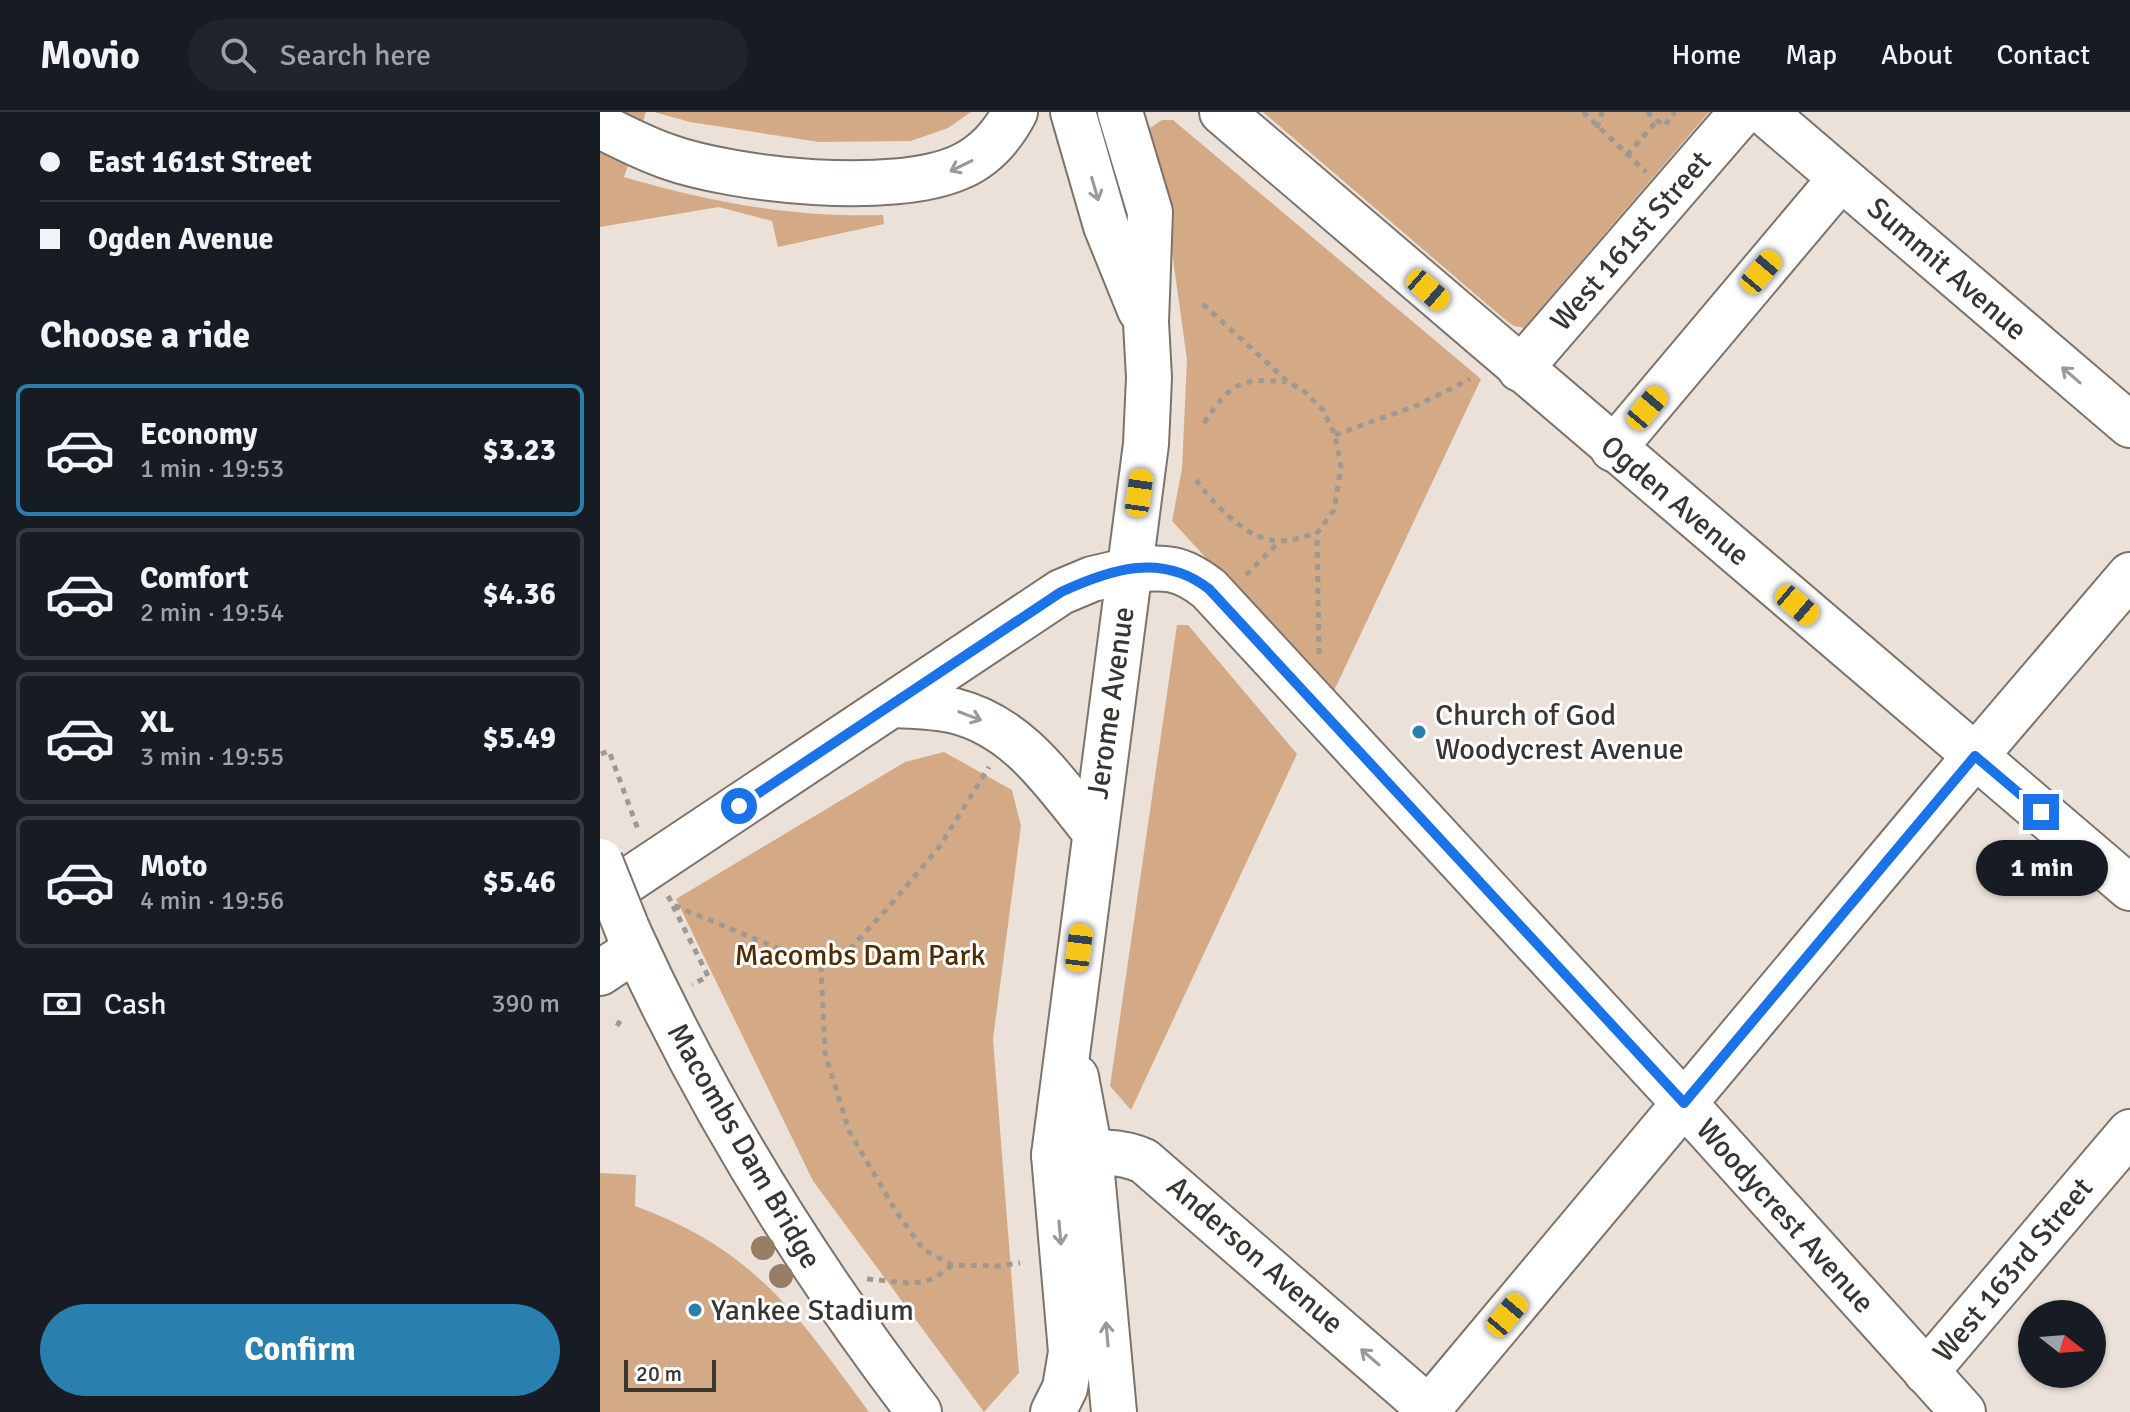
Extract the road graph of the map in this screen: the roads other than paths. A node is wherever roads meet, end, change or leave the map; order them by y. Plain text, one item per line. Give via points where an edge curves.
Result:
1 (1015, 112) edge
2 (1120, 112) edge
3 (1222, 112) edge
4 (1742, 112) edge
5 (1764, 112) edge
6 (1075, 113) edge
7 (600, 126) edge
8 (1841, 178) junction
9 (1146, 322) junction
10 (1520, 369) junction
11 (2130, 425) edge
12 (1613, 449) junction
13 (1130, 570) junction
14 (2130, 575) edge
15 (893, 705) junction
16 (1975, 756) junction
17 (1094, 831) junction
18 (600, 861) edge
19 (2130, 888) edge
20 (621, 926) edge
21 (600, 973) edge
22 (1684, 1103) junction
23 (2130, 1132) edge
24 (1072, 1154) junction
25 (1926, 1372) junction
26 (1431, 1410) edge
27 (919, 1412) edge
28 (1053, 1412) edge
29 (1114, 1412) edge
30 (1963, 1412) edge

1 -> 7 street via 981,155 944,174 902,183 735,172 668,157
2 - 9 street, Jerome Avenue via 1150,212
3 - 10 street, Ogden Avenue
4 - 10 street, West 161st Street
5 - 8 street, Summit Avenue
6 -> 9 street, Jerome Avenue via 1106,226
11 -> 8 street, Summit Avenue
8 - 12 street
9 - 13 street, Jerome Avenue via 1148,409
10 - 12 street, Ogden Avenue
12 - 16 street, Ogden Avenue
13 - 15 street, Woodycrest Avenue via 1061,592
13 - 17 street, Jerome Avenue
13 - 22 street, Woodycrest Avenue via 1174,569 1209,589
14 - 16 street
15 -> 17 street via 951,710 1010,736
15 - 20 street, Woodycrest Avenue
16 - 19 street, Ogden Avenue
16 - 22 street
17 - 24 street, Jerome Avenue via 1068,1035
18 - 20 street, Macombs Dam Bridge, bridge
20 - 21 street, Woodycrest Avenue
20 - 27 street, Macombs Dam Bridge via 774,1206
22 - 25 street, Woodycrest Avenue
22 - 26 street
23 - 25 street, West 163rd Street
26 -> 24 street, Anderson Avenue via 1160,1172 1125,1153
24 -> 28 street, Jerome Avenue via 1071,1352 1065,1388
29 -> 24 street, Jerome Avenue
25 - 30 street, Woodycrest Avenue

